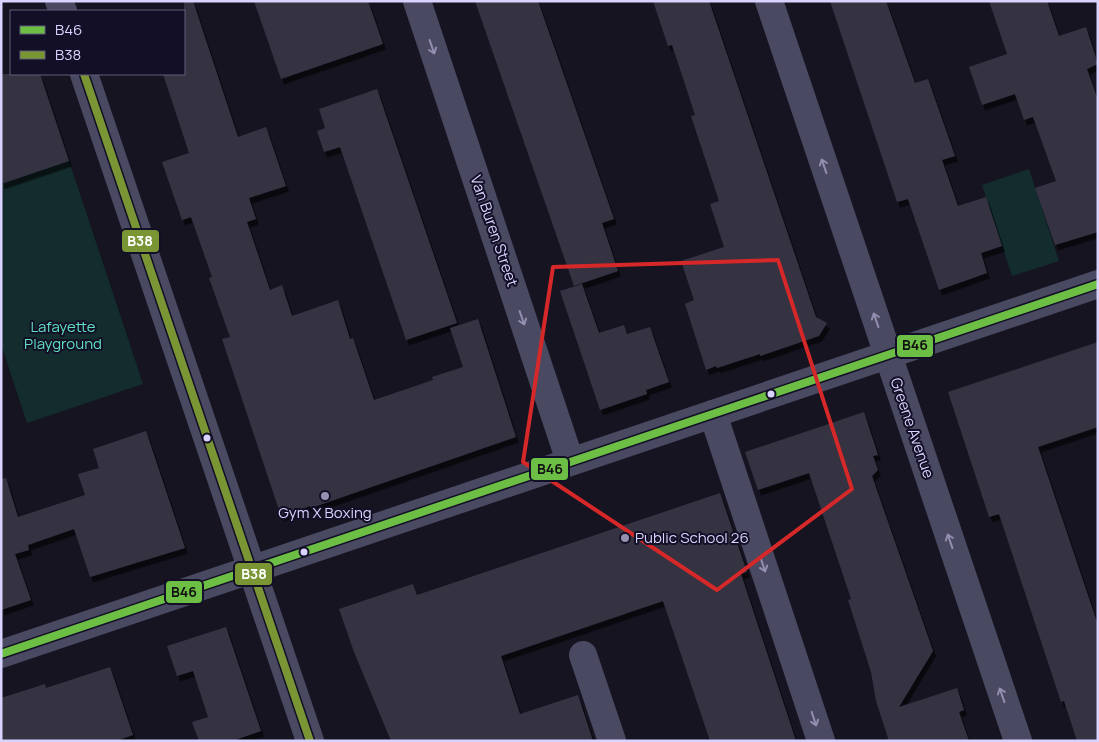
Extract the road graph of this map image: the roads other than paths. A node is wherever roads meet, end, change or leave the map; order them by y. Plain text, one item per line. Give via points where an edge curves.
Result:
1 (416, 1) edge
2 (769, 1) edge
3 (84, 75) edge
4 (1098, 284) edge
5 (888, 355) junction
6 (713, 414) junction
7 (570, 462) junction
8 (253, 569) junction
9 (1, 654) edge
10 (582, 655) dead end
11 (310, 741) edge
12 (612, 741) edge
13 (821, 741) edge
14 (1018, 741) edge

1 -> 7 street, Van Buren Street
5 -> 2 street, Greene Avenue
3 - 8 street
4 - 5 street
5 - 6 street
14 -> 5 street, Greene Avenue
6 - 7 street
6 -> 13 street
7 - 8 street
8 - 9 street
8 - 11 street
10 - 12 street

